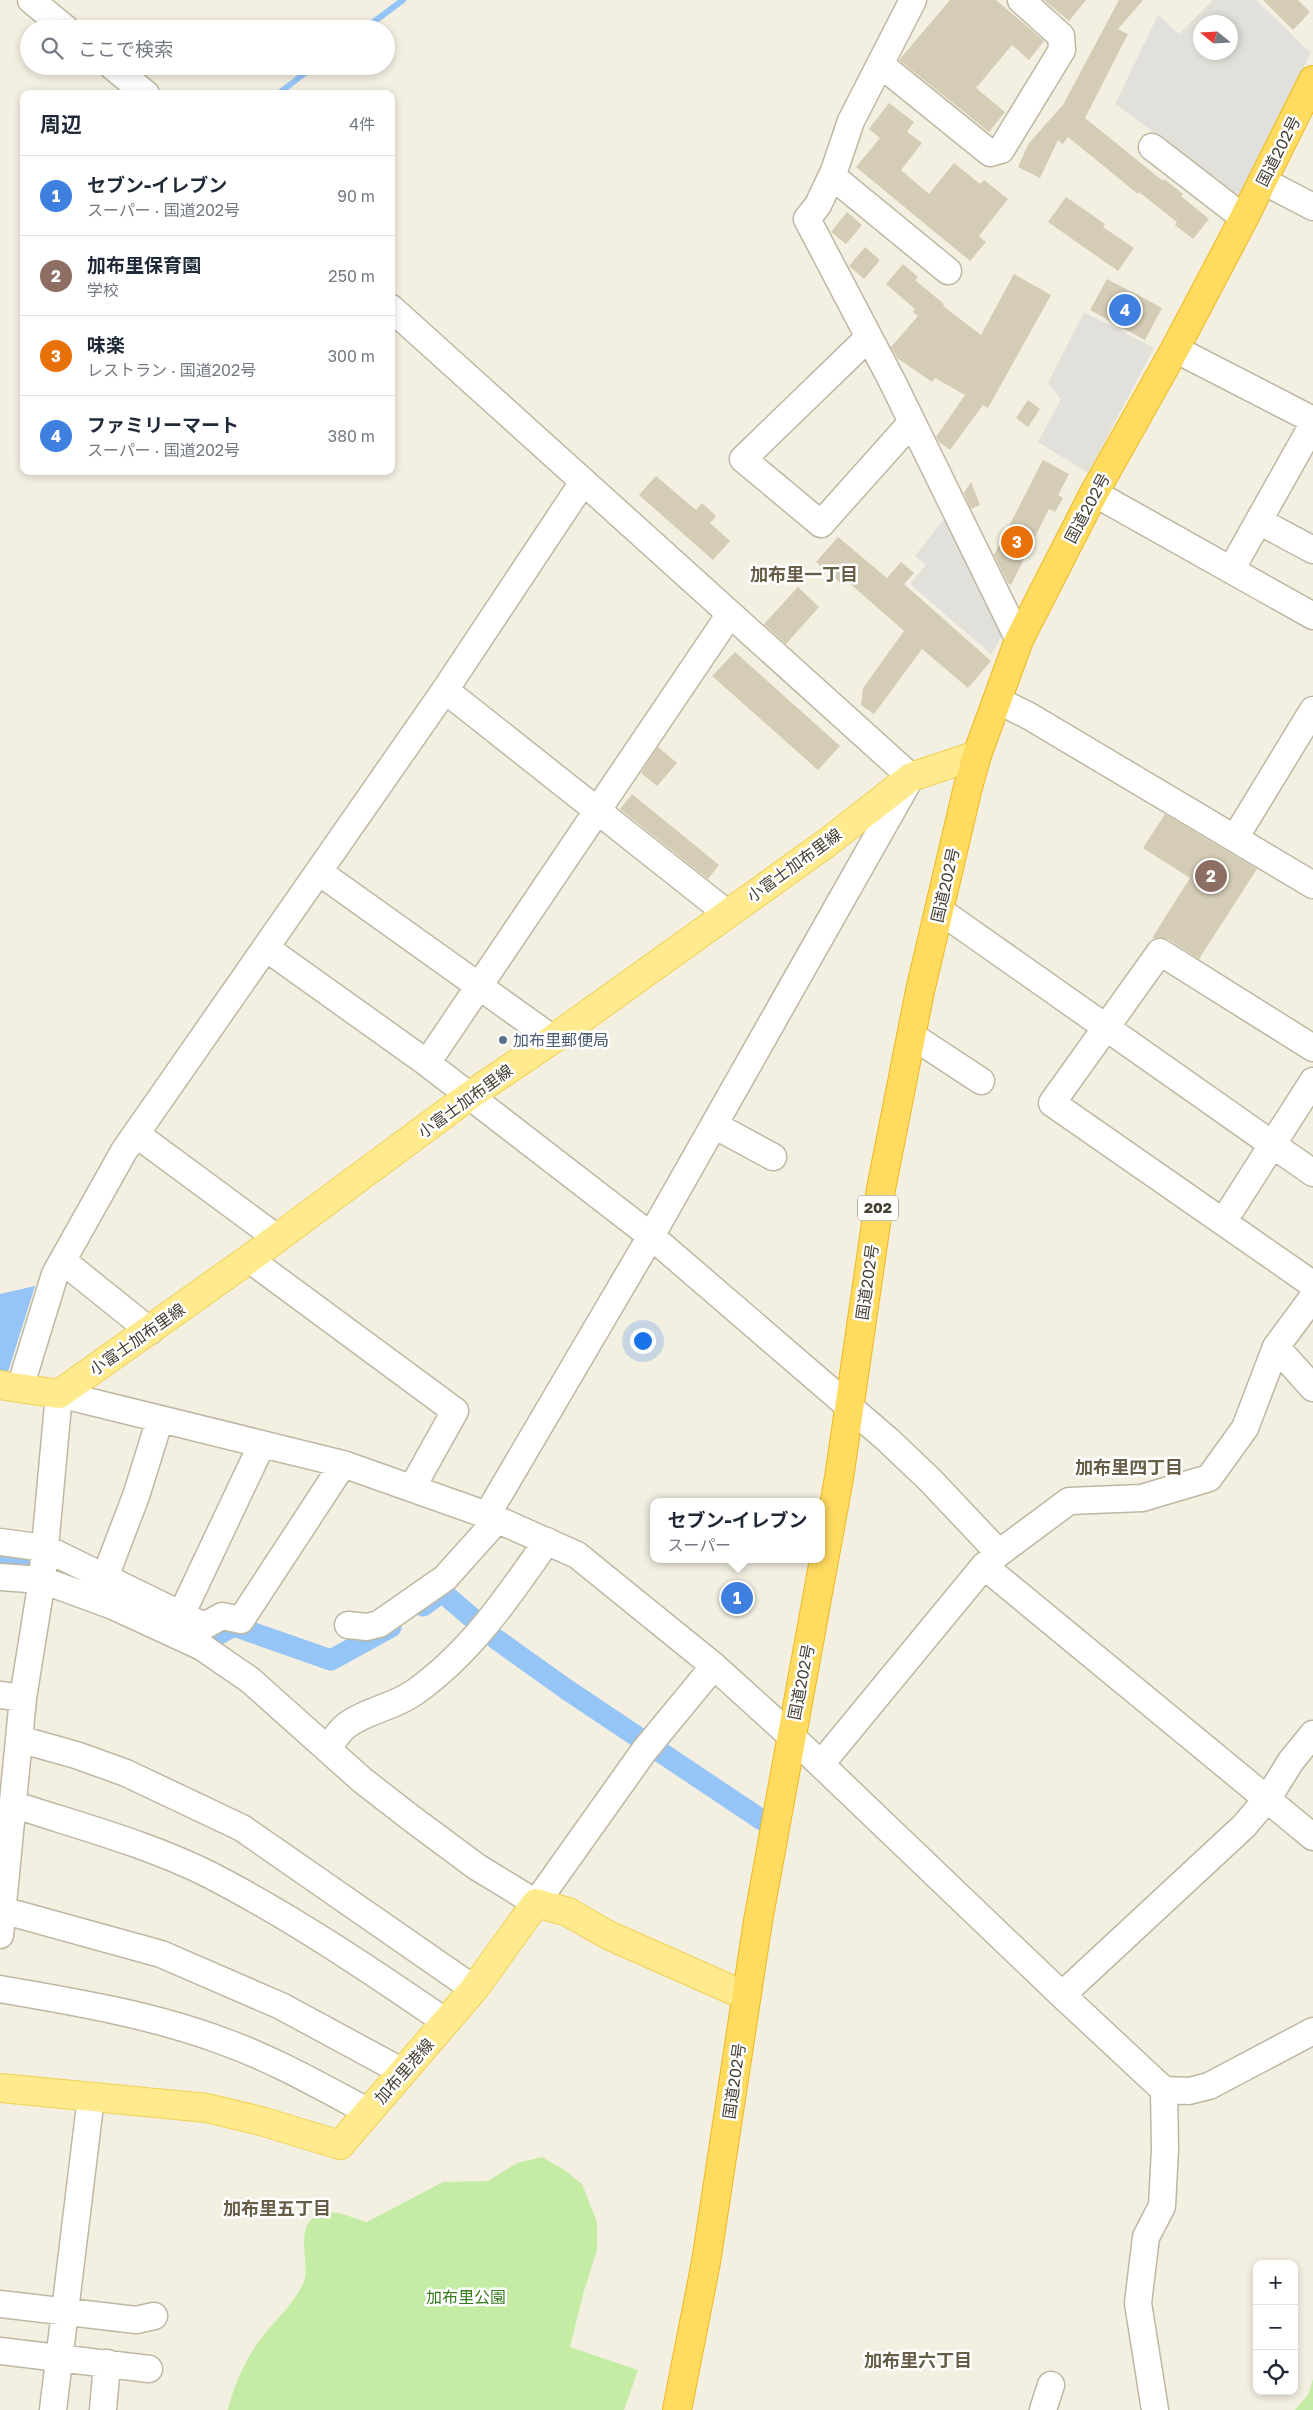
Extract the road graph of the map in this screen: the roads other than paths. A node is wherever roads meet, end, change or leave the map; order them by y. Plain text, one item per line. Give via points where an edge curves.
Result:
1 (30, 0) edge
2 (914, 0) edge
3 (1021, 0) edge
4 (55, 20) edge
5 (880, 64) junction
6 (123, 75) edge
7 (1313, 80) edge
8 (141, 90) edge
9 (1152, 147) dead end
10 (832, 176) junction
11 (1263, 181) junction
12 (1313, 207) edge
13 (1244, 218) junction
14 (948, 271) dead end
15 (395, 312) edge
16 (869, 337) junction
17 (1175, 349) junction
18 (1313, 420) edge
19 (912, 422) junction
20 (1313, 424) edge
21 (578, 489) junction
22 (1094, 494) junction
23 (1259, 521) junction
24 (1313, 550) edge
25 (1231, 570) junction
26 (1313, 616) edge
27 (725, 621) junction
28 (1019, 640) junction
29 (445, 690) junction
30 (997, 700) junction
31 (1313, 710) edge
32 (977, 755) junction
33 (912, 776) junction
34 (597, 812) junction
35 (1235, 838) junction
36 (319, 872) junction
37 (1309, 874) edge
38 (939, 910) junction
39 (728, 914) junction
40 (266, 948) junction
41 (478, 986) junction
42 (1105, 1027) junction
43 (911, 1035) junction
44 (553, 1039) junction
45 (1313, 1048) edge
46 (427, 1063) junction
47 (981, 1081) dead end
48 (1313, 1081) edge
49 (469, 1096) junction
50 (714, 1125) junction
51 (136, 1134) junction
52 (1273, 1145) junction
53 (773, 1156) dead end
54 (1313, 1173) edge
55 (1223, 1222) junction
56 (651, 1236) junction
57 (277, 1238) junction
58 (249, 1259) junction
59 (63, 1261) junction
60 (1313, 1282) edge
61 (1313, 1298) edge
62 (150, 1331) junction
63 (1276, 1347) junction
64 (10, 1386) edge
65 (1313, 1388) edge
66 (59, 1394) junction
67 (850, 1406) junction
68 (160, 1418) junction
69 (262, 1444) junction
70 (343, 1464) junction
71 (412, 1488) junction
72 (492, 1517) junction
73 (547, 1541) junction
74 (0, 1542) edge
75 (45, 1548) junction
76 (825, 1555) edge
77 (991, 1559) junction
78 (823, 1563) edge
79 (0, 1577) edge
80 (105, 1577) junction
81 (42, 1580) junction
82 (181, 1615) junction
83 (348, 1624) dead end
84 (714, 1666) junction
85 (11, 1697) edge
86 (1313, 1734) edge
87 (790, 1735) junction
88 (19, 1739) junction
89 (328, 1748) junction
90 (821, 1764) junction
91 (1268, 1798) junction
92 (12, 1804) junction
93 (1313, 1837) edge
94 (536, 1903) junction
95 (1, 1923) edge
96 (0, 1989) edge
97 (474, 1989) junction
98 (1062, 1995) junction
99 (746, 1996) junction
100 (446, 2022) junction
101 (1313, 2031) edge
102 (403, 2072) junction
103 (0, 2088) edge
104 (1164, 2090) junction
105 (91, 2097) junction
106 (368, 2112) junction
107 (0, 2304) edge
108 (65, 2312) junction
109 (154, 2316) dead end
110 (0, 2351) edge
111 (60, 2358) junction
112 (107, 2364) junction
113 (149, 2369) dead end
114 (1051, 2385) dead end
115 (53, 2410) edge
116 (102, 2410) edge
117 (677, 2410) edge
118 (1043, 2410) edge
119 (1155, 2410) edge

1 - 4 street
2 - 5 street
3 - 5 street via 1061,36 1062,50 1001,150 990,154
5 - 10 street via 851,121
6 - 8 street
7 - 11 highway, 国道202号 / 202
9 - 13 street
10 - 14 street
10 - 16 street via 807,219
11 - 12 street
11 - 13 highway, 国道202号 / 202
13 - 17 highway, 国道202号 / 202
15 - 21 street
16 - 19 street
16 - 19 street via 743,459 821,524
17 - 18 street
17 - 22 highway, 国道202号 / 202
19 - 28 street
20 - 23 street
21 - 27 street
21 - 29 street
22 - 25 street
22 - 28 highway, 国道202号 / 202
23 - 24 street
23 - 25 street
25 - 26 street
27 - 33 street
27 - 34 street
28 - 30 highway, 国道202号 / 202
29 - 34 street
29 - 36 street
30 - 32 highway, 国道202号 / 202
30 - 35 street
31 - 35 street
32 - 33 main road, 小富士加布里線
32 - 38 highway, 国道202号 / 202
33 - 39 main road, 小富士加布里線
33 - 50 street
34 - 39 street
34 - 41 street
35 - 37 street
36 - 40 street
36 - 41 street
38 - 42 street
38 - 43 highway, 国道202号 / 202
39 - 44 main road, 小富士加布里線
40 - 46 street
40 - 51 street
41 - 44 street
41 - 46 street
42 - 45 street via 1160,952
42 - 52 street
42 - 55 street via 1052,1103
43 - 47 street
43 - 67 highway, 国道202号 / 202 via 880,1190
44 - 49 main road, 小富士加布里線
46 - 49 street
48 - 52 street
49 - 56 street
49 - 57 main road, 小富士加布里線
50 - 53 street
50 - 56 street
51 - 57 street
51 - 59 street
52 - 54 street
52 - 55 street
55 - 60 street
56 - 67 street
56 - 72 street
57 - 58 main road, 小富士加布里線
58 - 62 main road, 小富士加布里線
58 - 71 street via 456,1411
59 - 62 street
59 - 64 street
61 - 63 street
62 - 66 main road, 小富士加布里線
63 - 65 street
63 - 77 street via 1245,1428 1209,1478 1142,1498 1069,1501
64 - 66 main road
66 - 68 street
66 - 75 street
67 - 76 highway, 国道202号 / 202
67 - 77 street via 930,1480
68 - 69 street
68 - 80 street via 136,1496
69 - 70 street
69 - 82 street
70 - 71 street
70 - 82 street via 241,1620 222,1616 204,1626
71 - 72 street
72 - 73 street
72 - 83 street via 445,1578 379,1624 367,1627
73 - 84 street via 577,1555
73 - 89 street via 496,1614 444,1670 414,1693 350,1723
74 - 75 street
75 - 80 street
75 - 81 street
77 - 90 street
77 - 91 street
78 - 87 highway, 国道202号 / 202
79 - 81 street
80 - 82 street
81 - 85 street
81 - 89 street via 113,1606 202,1647 250,1680
84 - 87 street
84 - 94 street via 648,1746
85 - 88 street
86 - 91 street
87 - 90 street
87 - 99 highway, 国道202号 / 202
88 - 92 street
88 - 97 street via 126,1773 242,1828
89 - 94 street via 362,1780 477,1867
90 - 98 street
91 - 93 street
91 - 98 street via 1244,1826
92 - 95 street
92 - 100 street via 132,1843 210,1875 358,1963
94 - 97 main road, 加布里港線
94 - 99 main road via 568,1912 608,1935
95 - 102 street via 161,1954 281,2006
96 - 106 street via 110,2008 226,2042 295,2072
97 - 100 main road, 加布里港線
98 - 104 street
99 - 117 highway, 国道202号 / 202 via 706,2262
100 - 102 main road, 加布里港線
101 - 104 street via 1209,2086 1189,2091
102 - 106 main road, 加布里港線
103 - 105 main road, 加布里港線
104 - 119 street via 1166,2149 1162,2206 1146,2237 1138,2303
105 - 106 main road, 加布里港線 via 207,2108 340,2146
105 - 108 street
107 - 108 street
108 - 109 street via 136,2320
108 - 111 street
110 - 111 street
111 - 112 street
111 - 115 street
112 - 113 street
112 - 116 street
114 - 118 street

